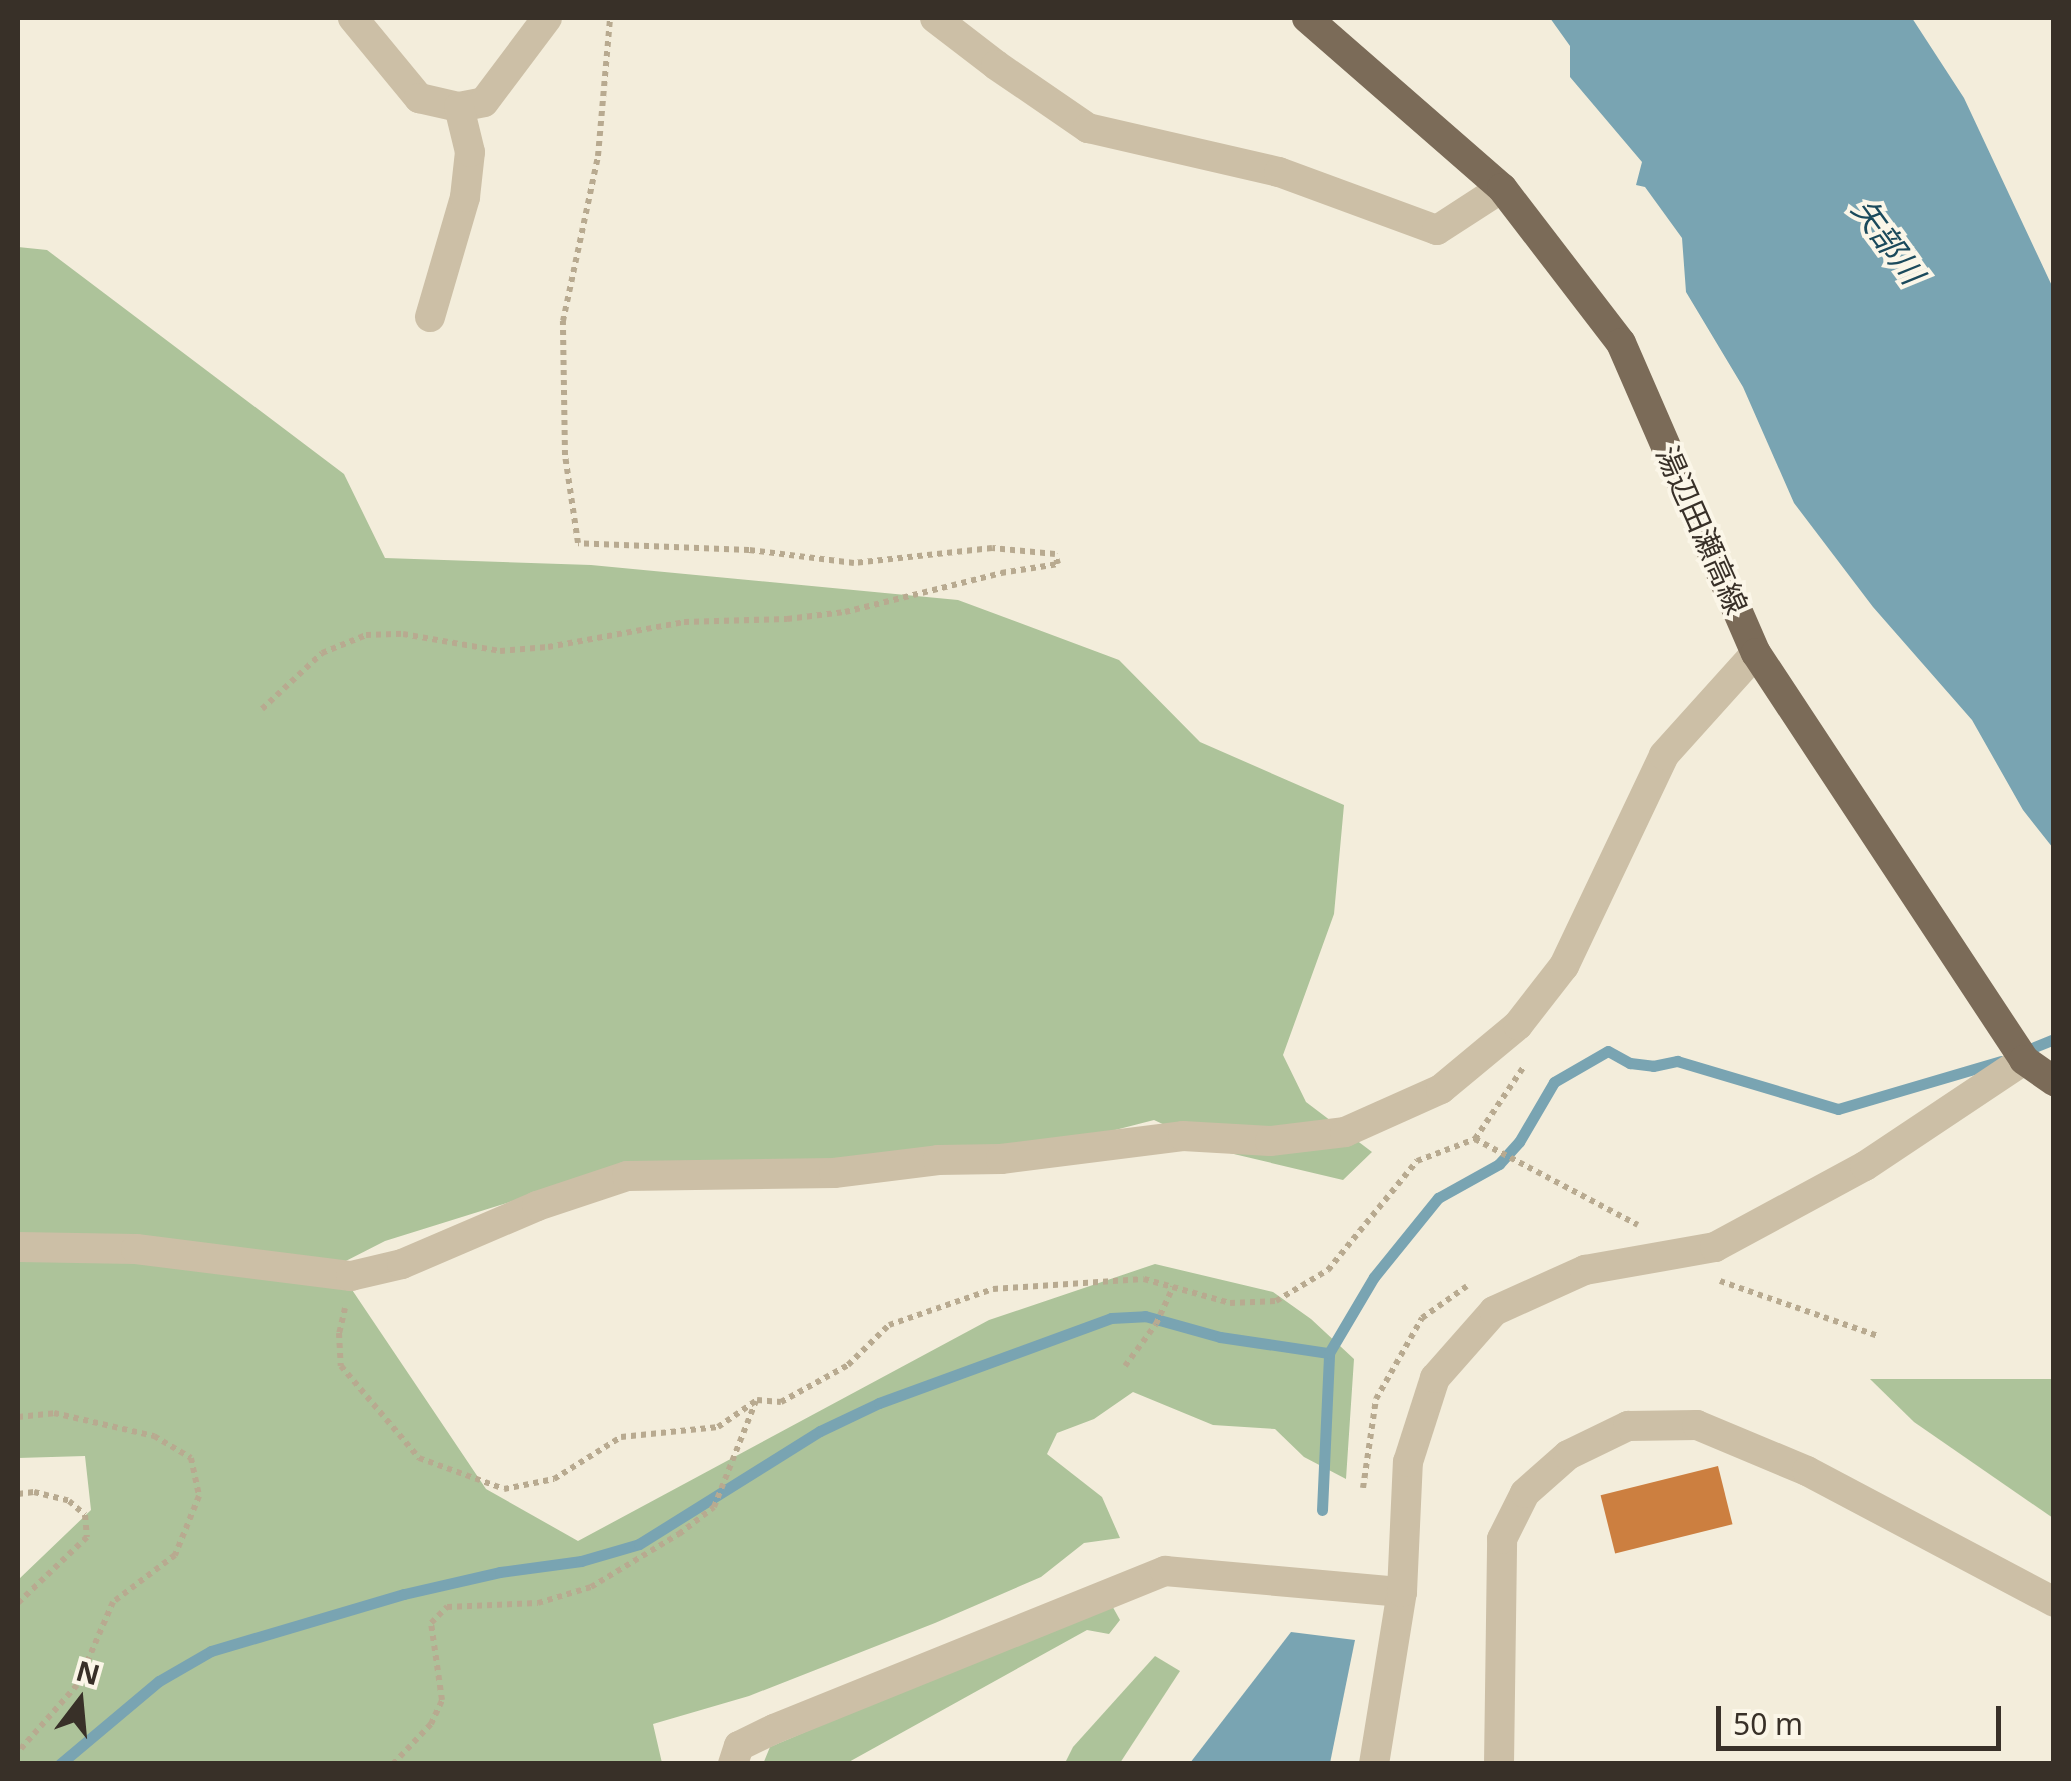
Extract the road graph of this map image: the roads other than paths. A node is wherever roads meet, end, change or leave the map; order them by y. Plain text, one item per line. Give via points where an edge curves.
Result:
1 (352, 18) edge
2 (548, 18) edge
3 (935, 18) edge
4 (1307, 18) edge
5 (459, 106) junction
6 (1502, 188) junction
7 (430, 318) dead end
8 (1756, 653) junction
9 (2024, 1060) junction
10 (2054, 1081) edge
11 (18, 1246) edge
12 (1402, 1592) junction
13 (2054, 1602) edge
14 (732, 1764) edge
15 (1374, 1764) edge
16 (1499, 1764) edge

1 - 5 street via 419,98
2 - 5 street via 484,102
3 - 6 street via 1088,128 1279,172 1438,230
4 - 6 main road, 湯辺田瀬高線
5 - 7 street via 470,152 465,197
6 - 8 main road, 湯辺田瀬高線 via 1621,344
8 - 9 main road, 湯辺田瀬高線
8 - 11 street via 1664,756 1564,966 1518,1025 1441,1089 1345,1132 1270,1141 1184,1136 834,1173 627,1176 402,1264 351,1276 136,1249
9 - 10 main road, 湯辺田瀬高線
9 - 12 street via 1865,1166 1715,1247 1585,1270 1494,1310 1435,1378 1408,1462
12 - 14 street via 1165,1571 774,1729 739,1746
12 - 15 street
13 - 16 street via 1807,1470 1698,1425 1628,1426 1568,1455 1525,1493 1502,1539

